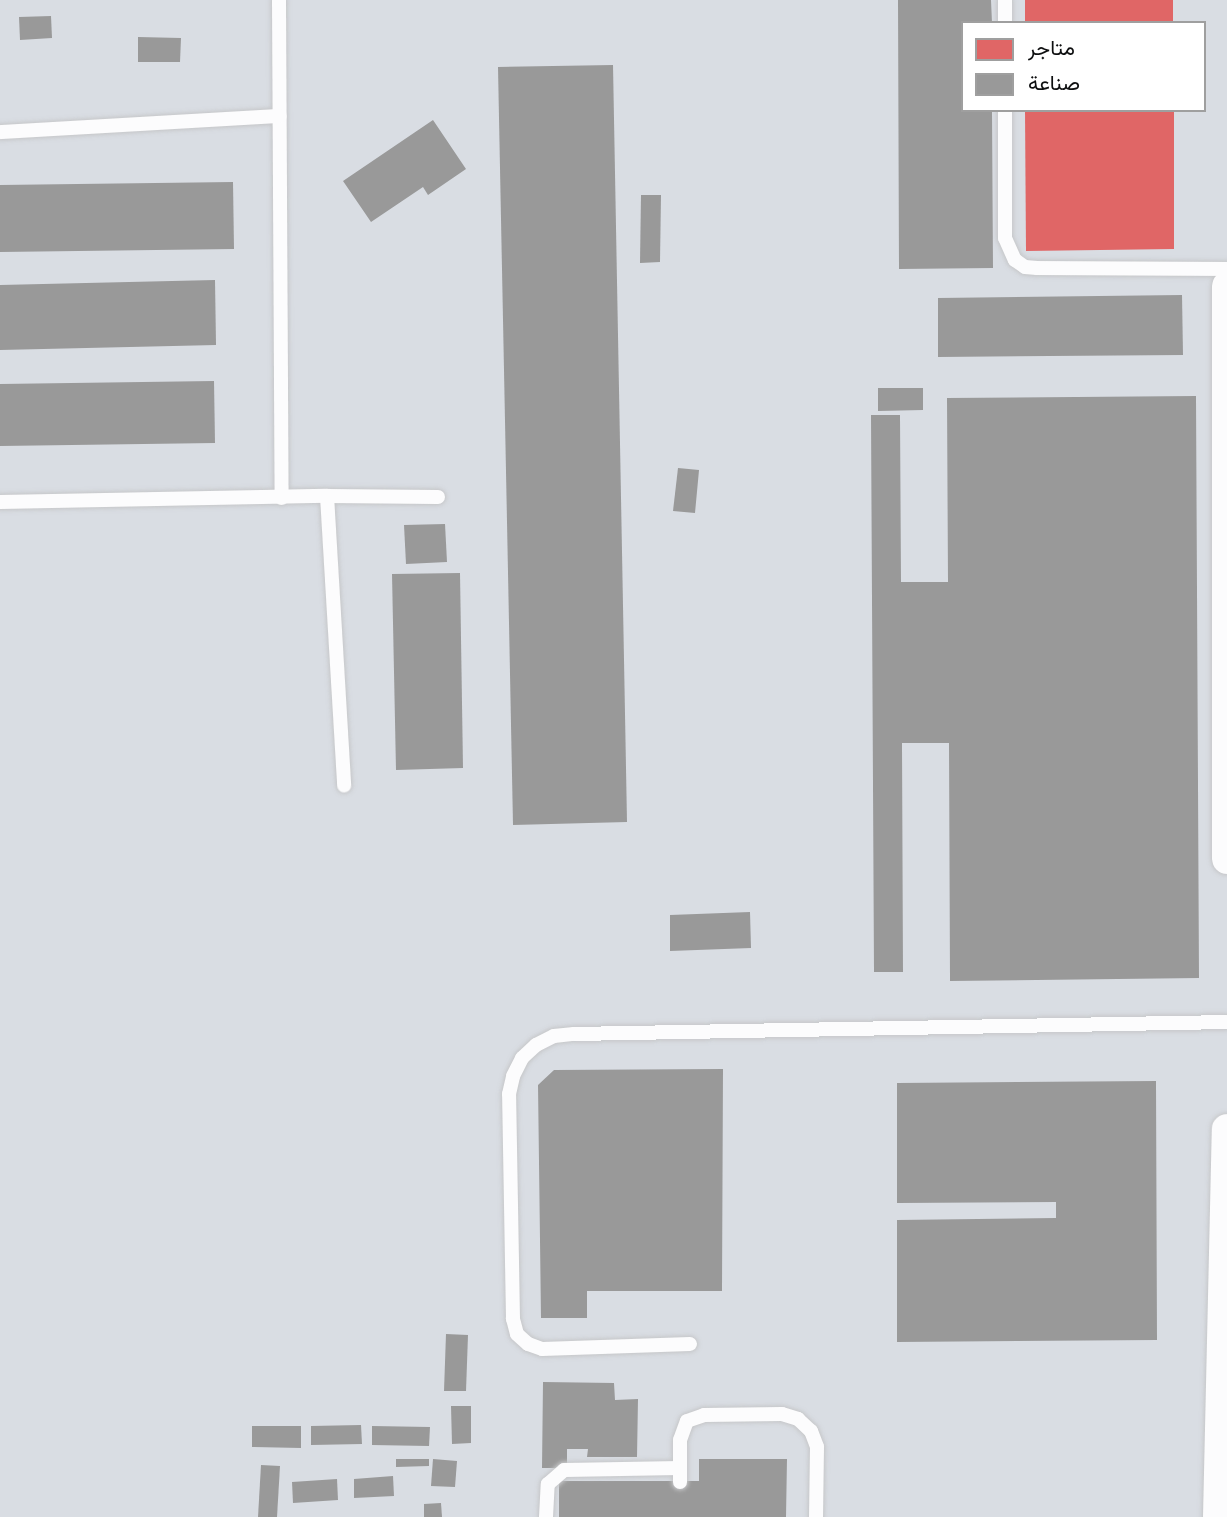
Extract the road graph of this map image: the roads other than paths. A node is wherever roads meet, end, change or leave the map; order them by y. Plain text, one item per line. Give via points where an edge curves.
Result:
1 (279, 0) edge
2 (1005, 0) edge
3 (1005, 21) edge
4 (1005, 112) edge
5 (280, 116) junction
6 (0, 132) edge
7 (1227, 268) edge
8 (1227, 286) edge
9 (1227, 414) edge
10 (327, 496) junction
11 (282, 498) junction
12 (438, 498) dead end
13 (0, 502) edge
14 (1226, 638) edge
15 (344, 786) dead end
16 (1227, 859) edge
17 (1227, 1023) edge
18 (1227, 1129) edge
19 (690, 1344) dead end
20 (546, 1517) edge
21 (817, 1517) edge
22 (1218, 1517) edge

1 - 5 lane
2 - 3 lane
4 - 7 lane via 1005,238 1015,260 1037,268
5 - 6 lane
5 - 11 lane
8 - 9 street
9 - 14 street
10 - 11 lane
10 - 12 lane
10 - 15 lane
11 - 13 lane
14 - 16 street
17 - 19 lane via 574,1034 554,1036 536,1045 522,1058 509,1094 517,1334 542,1349
18 - 22 street
20 - 21 lane via 548,1484 564,1469 680,1475 681,1428 695,1416 782,1414 798,1419 811,1431 817,1447

